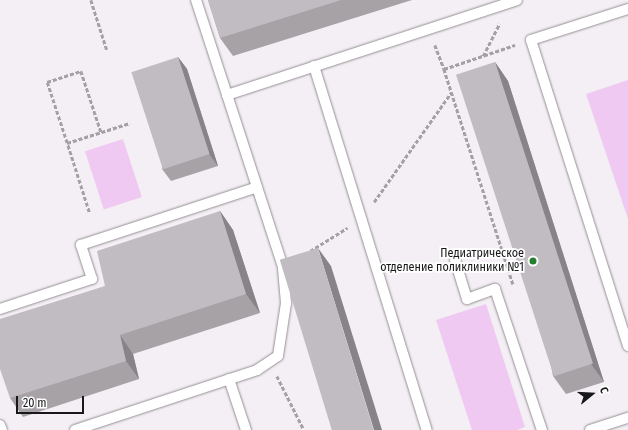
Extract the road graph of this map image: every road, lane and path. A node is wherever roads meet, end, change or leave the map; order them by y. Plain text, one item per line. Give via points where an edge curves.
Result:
1 (91, 0) edge
2 (196, 0) edge
3 (513, 1) edge
4 (628, 9) edge
5 (430, 29) junction
6 (531, 40) junction
7 (107, 50) dead end
8 (483, 56) junction
9 (314, 66) junction
10 (444, 69) junction
11 (452, 93) junction
12 (227, 95) junction
13 (130, 123) dead end
14 (101, 132) junction
15 (67, 143) junction
16 (257, 186) junction
17 (90, 212) dead end
18 (362, 220) junction
19 (455, 260) dead end
20 (283, 267) junction
21 (514, 288) dead end
22 (0, 309) edge
23 (628, 346) edge
24 (271, 363) junction
25 (229, 379) junction
26 (628, 418) edge
27 (0, 425) edge
28 (2, 430) edge
29 (75, 430) edge
30 (246, 430) edge
31 (304, 430) edge
32 (427, 430) edge
33 (542, 430) edge
34 (590, 430) edge

1 - 7 path
2 - 12 lane
3 - 5 lane
3 - 8 path
4 - 6 lane
5 - 9 lane
5 - 10 path
6 - 8 path
6 - 23 lane
8 - 10 path
9 - 12 lane
9 - 18 lane
10 - 11 path
11 - 18 path
11 - 21 path
12 - 16 lane
13 - 14 path
14 - 15 path
14 - 15 path via 81,71 47,82
15 - 17 path
16 - 20 lane
16 - 22 lane via 81,245 92,279
18 - 20 path
18 - 32 lane
19 - 33 lane via 467,299 495,289
20 - 24 lane via 283,330 278,356
24 - 25 lane
24 - 31 path
25 - 29 lane
25 - 30 lane
26 - 34 lane
27 - 28 lane

